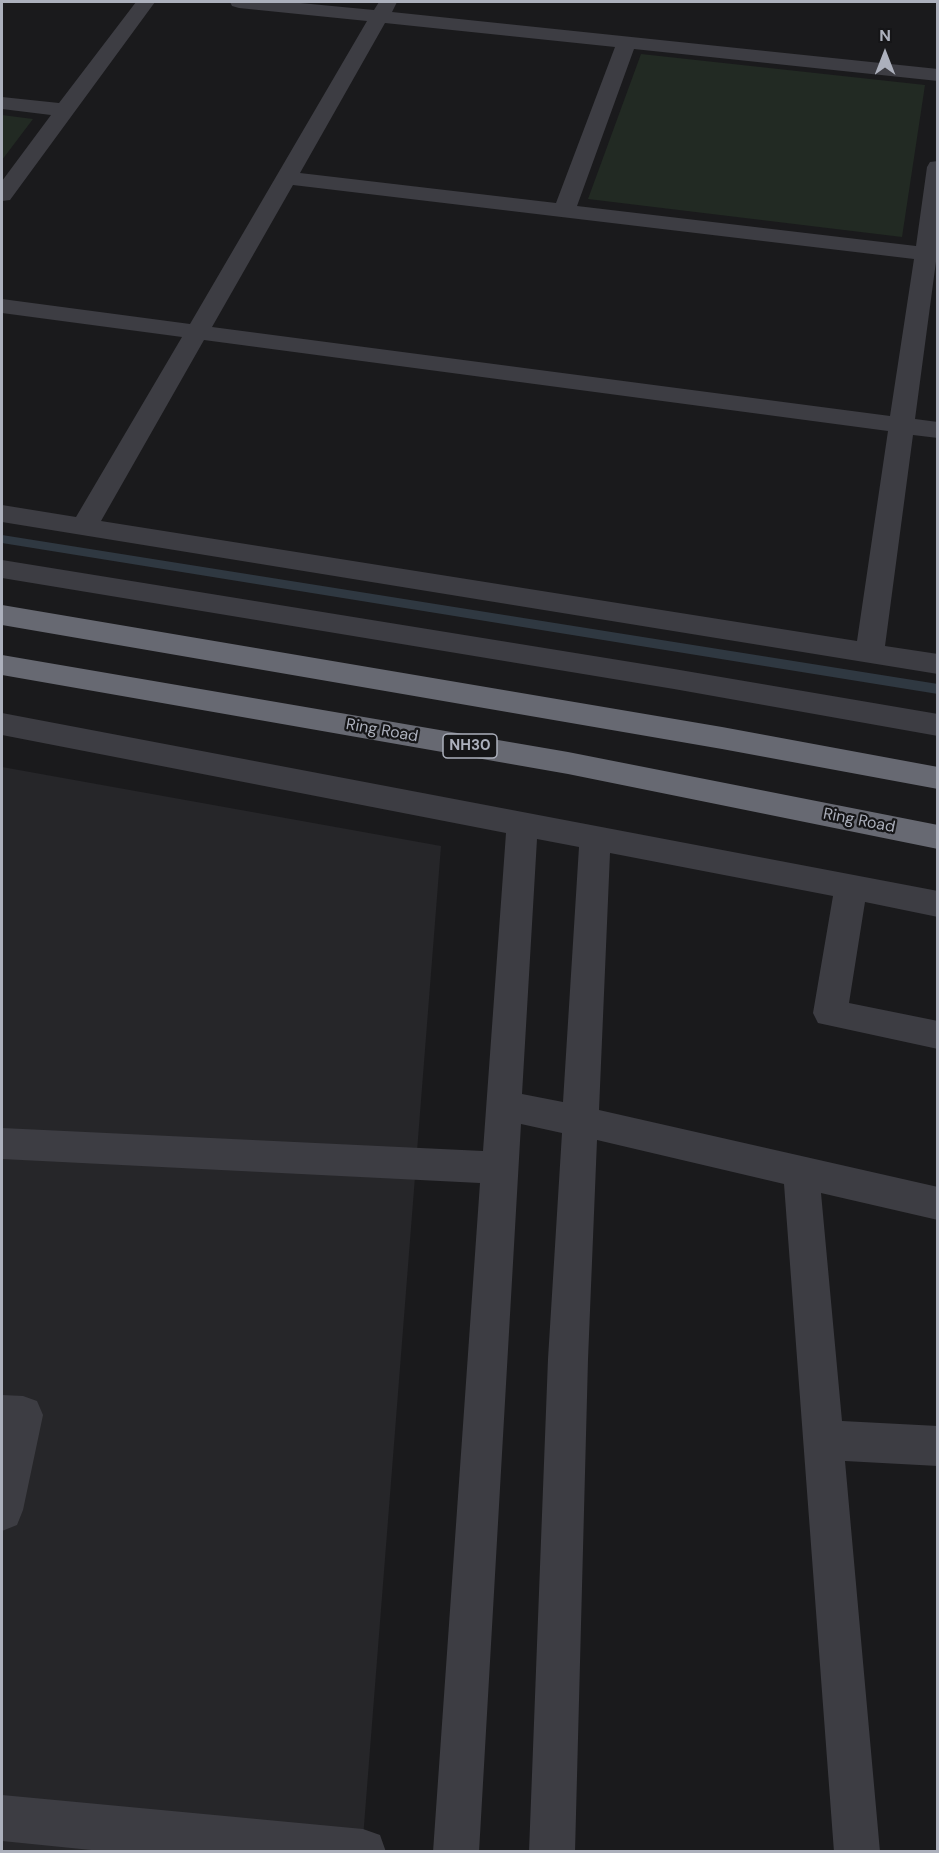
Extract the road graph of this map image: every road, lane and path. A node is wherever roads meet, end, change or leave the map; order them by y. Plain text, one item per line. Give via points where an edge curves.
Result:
1 (145, 2) edge
2 (239, 2) edge
3 (383, 9) edge
4 (627, 42) junction
5 (938, 75) edge
6 (2, 102) edge
7 (64, 110) junction
8 (938, 166) edge
9 (285, 178) junction
10 (2, 195) edge
11 (564, 211) junction
12 (926, 254) junction
13 (2, 306) edge
14 (196, 332) junction
15 (902, 425) junction
16 (938, 430) edge
17 (2, 514) edge
18 (83, 528) junction
19 (2, 569) edge
20 (2, 615) edge
21 (870, 653) junction
22 (938, 664) edge
23 (2, 665) edge
24 (2, 724) edge
25 (938, 725) edge
26 (938, 778) edge
27 (522, 823) junction
28 (595, 837) junction
29 (938, 837) edge
30 (851, 887) junction
31 (938, 904) edge
32 (938, 1035) edge
33 (505, 1106) junction
34 (581, 1121) junction
35 (2, 1143) edge
36 (500, 1168) junction
37 (801, 1172) junction
38 (938, 1204) edge
39 (2, 1414) edge
40 (823, 1440) junction
41 (938, 1446) edge
42 (2, 1510) edge
43 (2, 1818) edge
44 (363, 1851) edge
45 (456, 1851) edge
46 (552, 1851) edge
47 (857, 1851) edge

1 - 7 street
2 - 3 street
3 - 4 street
3 - 9 street
4 - 5 street
4 - 11 street
6 - 7 street
7 - 10 street
8 - 12 street
9 - 11 street
9 - 14 street
11 - 12 street
12 - 15 street
13 - 14 street
14 - 15 street
14 - 18 street
15 - 16 street
15 - 21 street
17 - 18 street
18 - 21 street
19 - 25 street
20 - 26 highway via 710,735
21 - 22 street
23 - 29 highway, Ring Road / NH30 via 568,763
24 - 27 street
27 - 28 street
27 - 33 street
28 - 30 street
28 - 34 street
30 - 31 street
30 - 32 street via 830,1013
33 - 34 street
33 - 36 street
34 - 37 street
34 - 46 street via 568,1359
35 - 36 street
36 - 45 street
37 - 38 street
37 - 40 street
39 - 42 street via 23,1415
40 - 41 street
40 - 47 street
43 - 44 street

